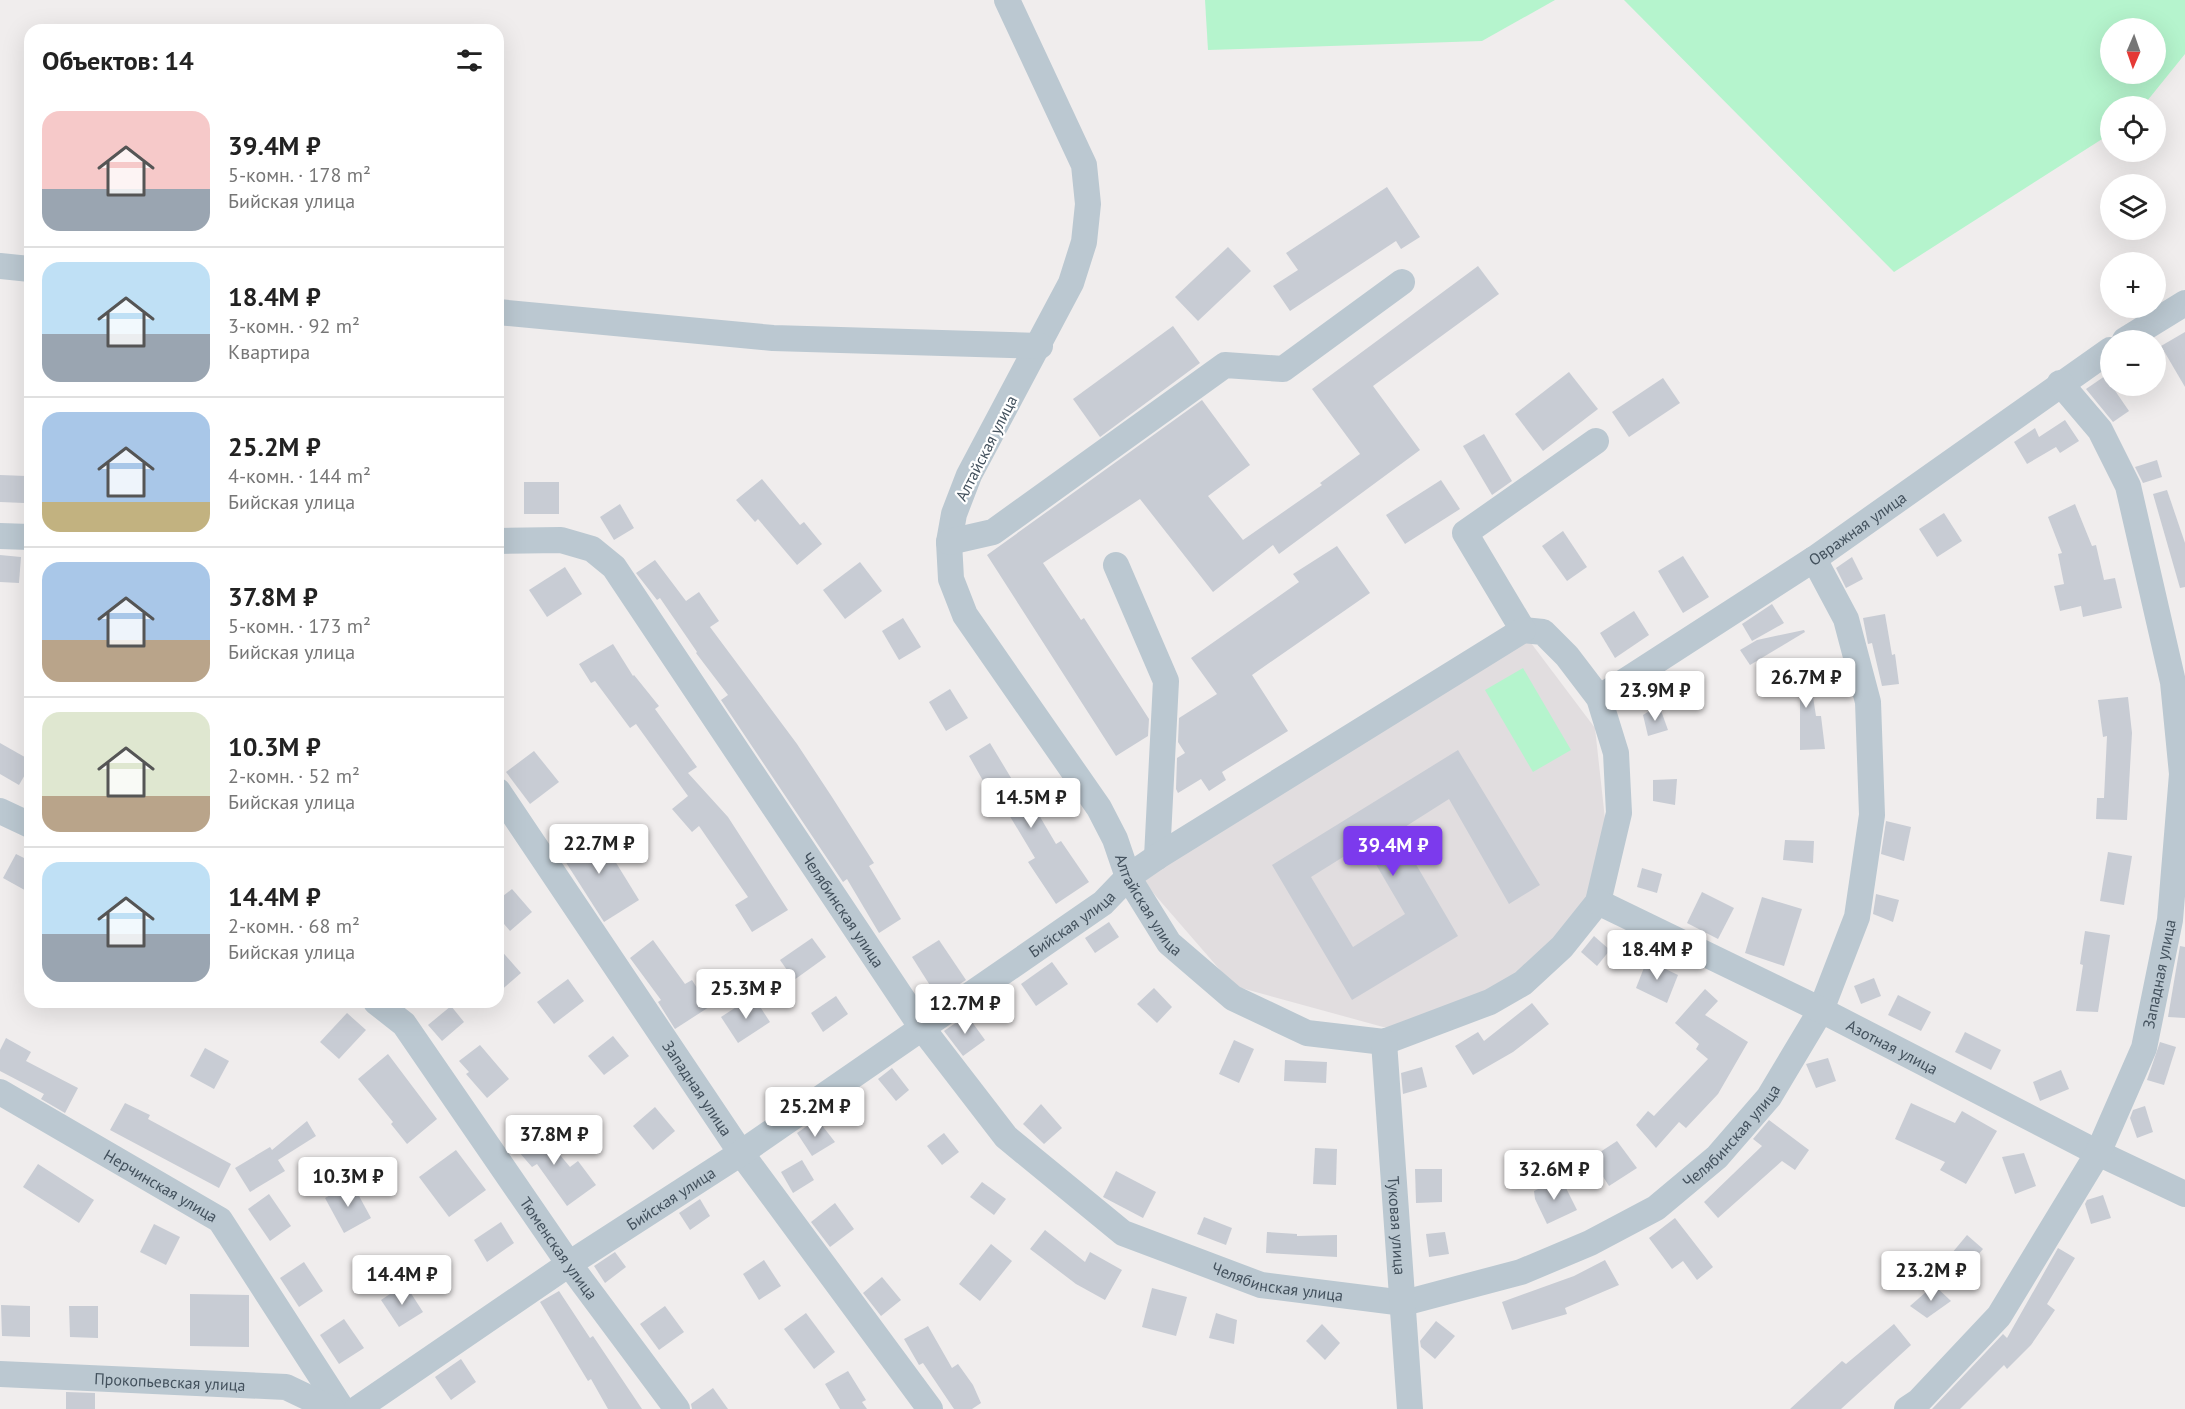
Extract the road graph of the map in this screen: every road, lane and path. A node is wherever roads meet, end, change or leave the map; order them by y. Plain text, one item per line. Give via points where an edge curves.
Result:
1 (1007, 0) edge
2 (0, 266) edge
3 (24, 268) edge
4 (1402, 282) dead end
5 (2185, 303) edge
6 (504, 313) edge
7 (2141, 330) edge
8 (1040, 346) junction
9 (2100, 357) edge
10 (2061, 383) junction
11 (1596, 441) dead end
12 (0, 536) edge
13 (24, 537) edge
14 (504, 541) edge
15 (949, 542) junction
16 (1814, 559) junction
17 (1116, 565) dead end
18 (1523, 630) junction
19 (1599, 698) junction
20 (504, 800) edge
21 (0, 811) edge
22 (24, 822) edge
23 (1157, 857) junction
24 (1128, 877) junction
25 (1598, 902) junction
26 (384, 1008) edge
27 (1821, 1010) junction
28 (922, 1028) junction
29 (1384, 1042) junction
30 (0, 1092) edge
31 (2098, 1153) junction
32 (741, 1154) junction
33 (2185, 1194) edge
34 (569, 1264) junction
35 (1404, 1303) junction
36 (0, 1374) edge
37 (332, 1409) edge
38 (342, 1409) edge
39 (357, 1409) edge
40 (677, 1409) edge
41 (930, 1409) edge
42 (1410, 1409) edge
43 (1906, 1409) edge

1 - 8 street, Алтайская улица via 1084,165 1088,204 1084,242 1071,283
2 - 3 street
4 - 15 street via 1283,369 1225,365 993,532
5 - 7 street
6 - 8 street via 774,338
8 - 15 street, Алтайская улица via 969,475 954,514
9 - 10 street, Овражная улица
10 - 16 street, Овражная улица
10 - 31 street, Западная улица via 2100,430 2128,486 2173,682 2182,774 2170,920 2144,1048
11 - 18 street via 1465,532
12 - 13 street
14 - 28 street, Челябинская улица via 561,540 592,549 614,567
15 - 24 street, Алтайская улица via 951,579 965,615 1100,808
16 - 19 street, Овражная улица
16 - 27 street, Челябинская улица via 1846,620 1868,702 1872,815 1857,917
17 - 23 street via 1166,681
18 - 19 street, Алтайская улица via 1543,632
18 - 23 street, Бийская улица
19 - 25 street, Алтайская улица via 1616,753 1619,813
20 - 32 street, Западная улица
21 - 22 street
23 - 24 street, Бийская улица
24 - 28 street, Бийская улица via 1103,903
24 - 29 street, Алтайская улица via 1169,943 1233,998 1307,1033
25 - 27 street, Азотная улица
25 - 29 street, Алтайская улица via 1562,948 1523,983 1490,1002
26 - 34 street, Тюменская улица via 404,1024
27 - 31 street, Азотная улица
27 - 35 street, Челябинская улица via 1769,1098 1717,1157 1656,1208 1590,1243 1521,1272
28 - 32 street, Бийская улица
28 - 35 street, Челябинская улица via 1006,1137 1123,1233 1261,1285
29 - 35 street, Туковая улица
30 - 38 street, Нерчинская улица via 220,1220
31 - 33 street, Азотная улица
31 - 43 street, Западная улица via 1999,1316 1919,1401
32 - 34 street, Бийская улица
32 - 41 street, Западная улица
34 - 39 street, Бийская улица
34 - 40 street, Тюменская улица
35 - 42 street, Туковая улица
36 - 37 street, Прокопьевская улица via 286,1387

